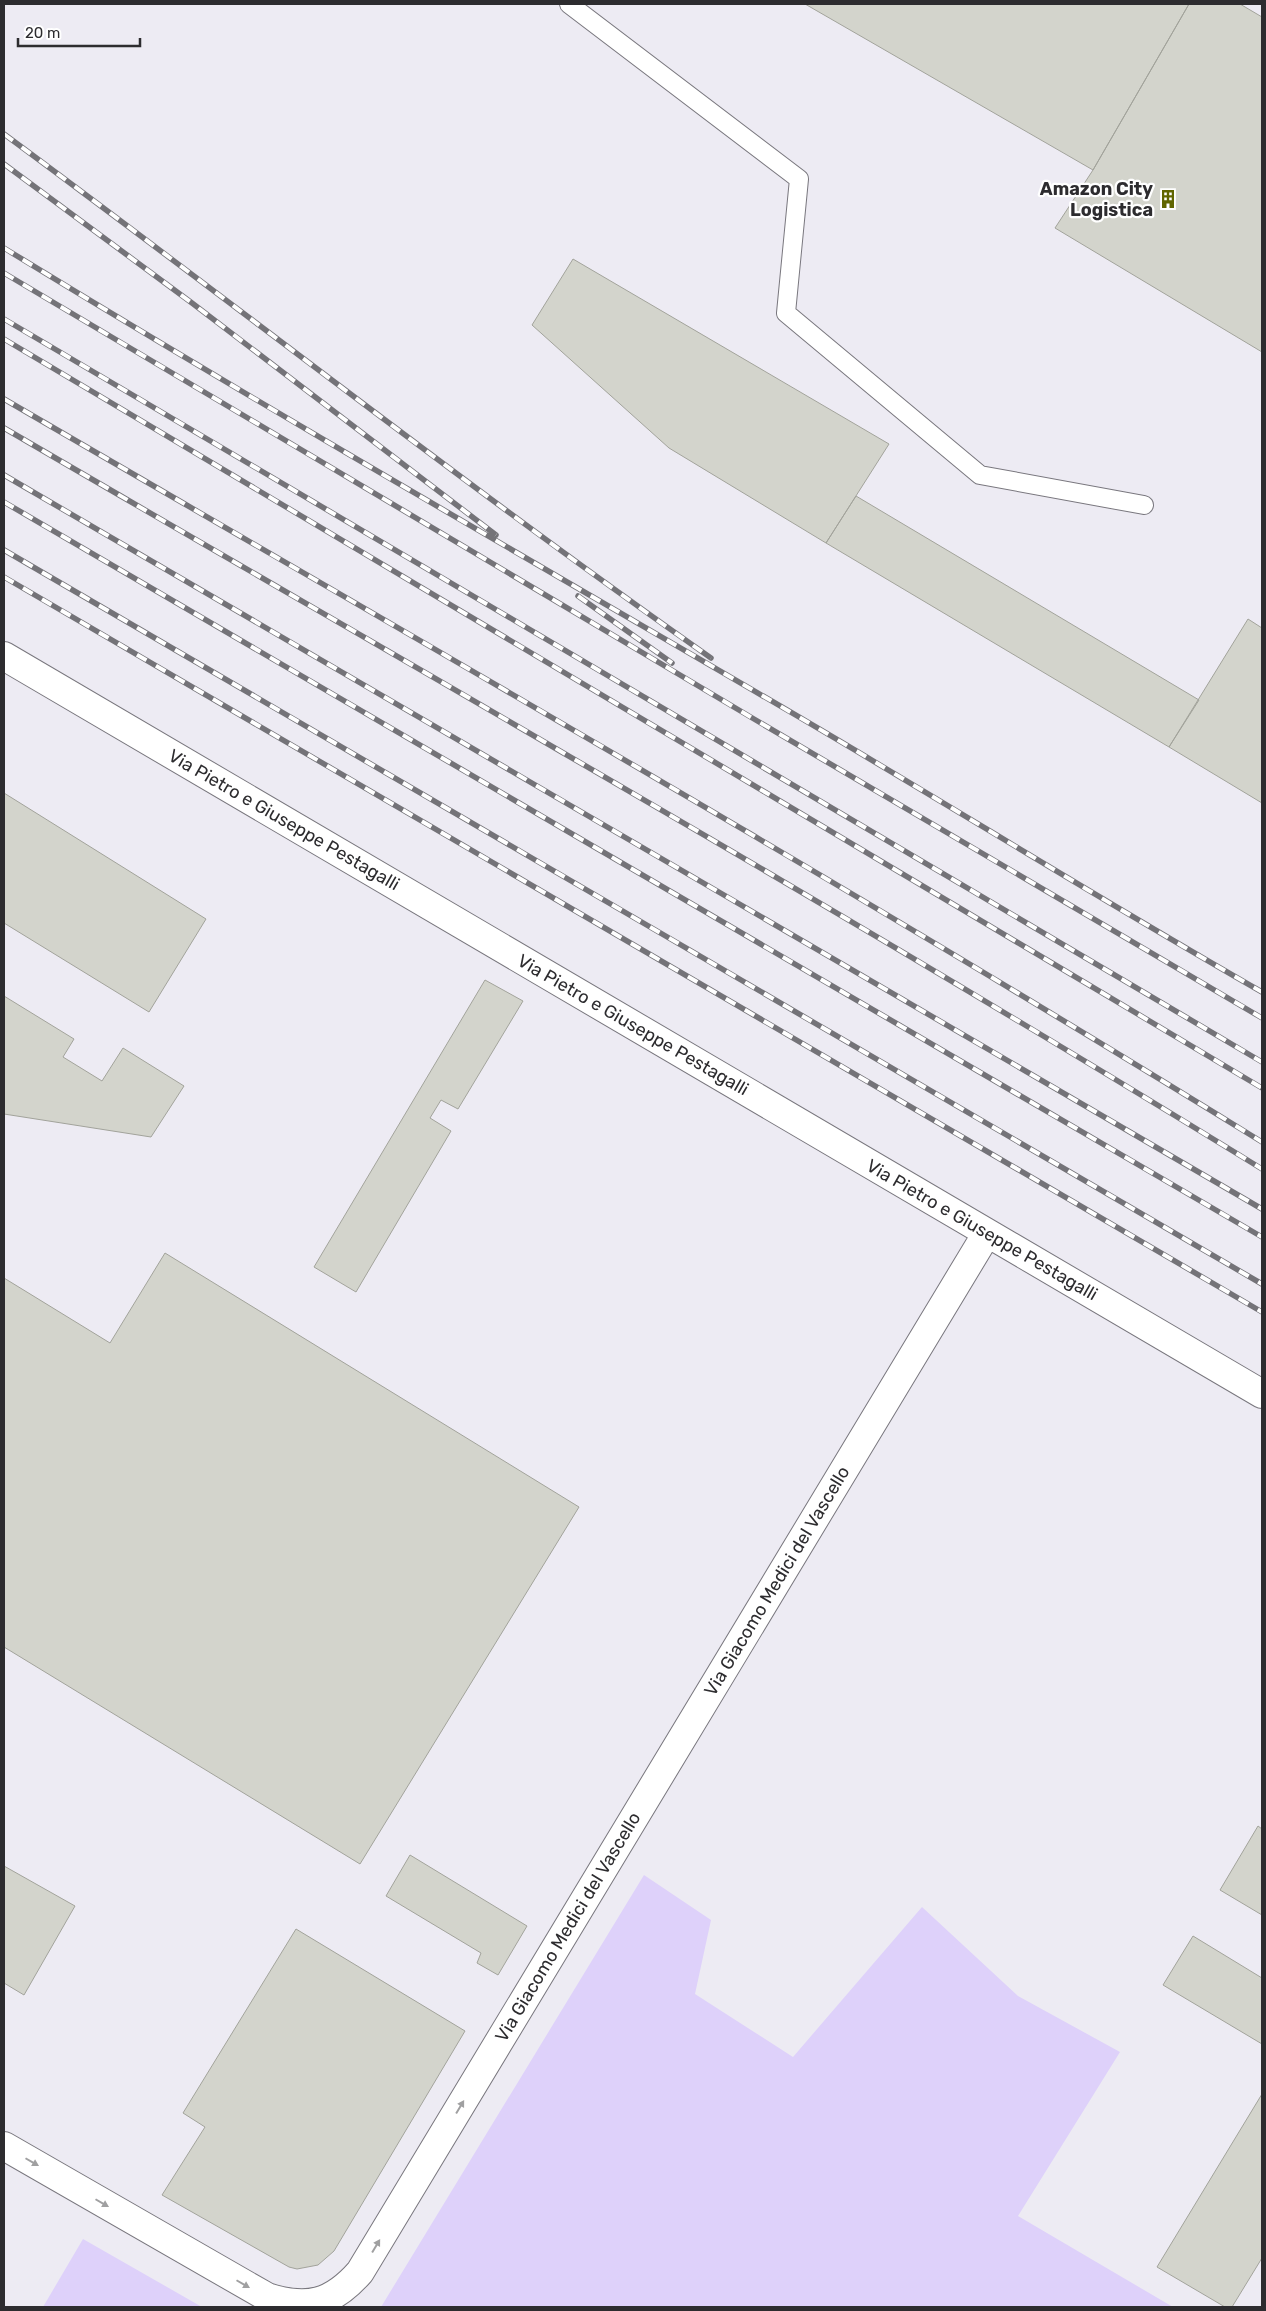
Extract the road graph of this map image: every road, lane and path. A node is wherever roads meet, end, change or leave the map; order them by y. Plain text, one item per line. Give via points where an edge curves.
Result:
1 (569, 4) edge
2 (1144, 505) dead end
3 (4, 656) edge
4 (987, 1233) junction
5 (1262, 1394) edge
6 (4, 2146) edge

1 - 2 lane via 800,179 786,313 980,475
3 - 4 street, Via Pietro e Giuseppe Pestagalli
4 - 5 street, Via Pietro e Giuseppe Pestagalli
6 -> 4 street, Via Giacomo Medici del Vascello via 267,2297 285,2303 309,2304 331,2297 348,2286 365,2264

